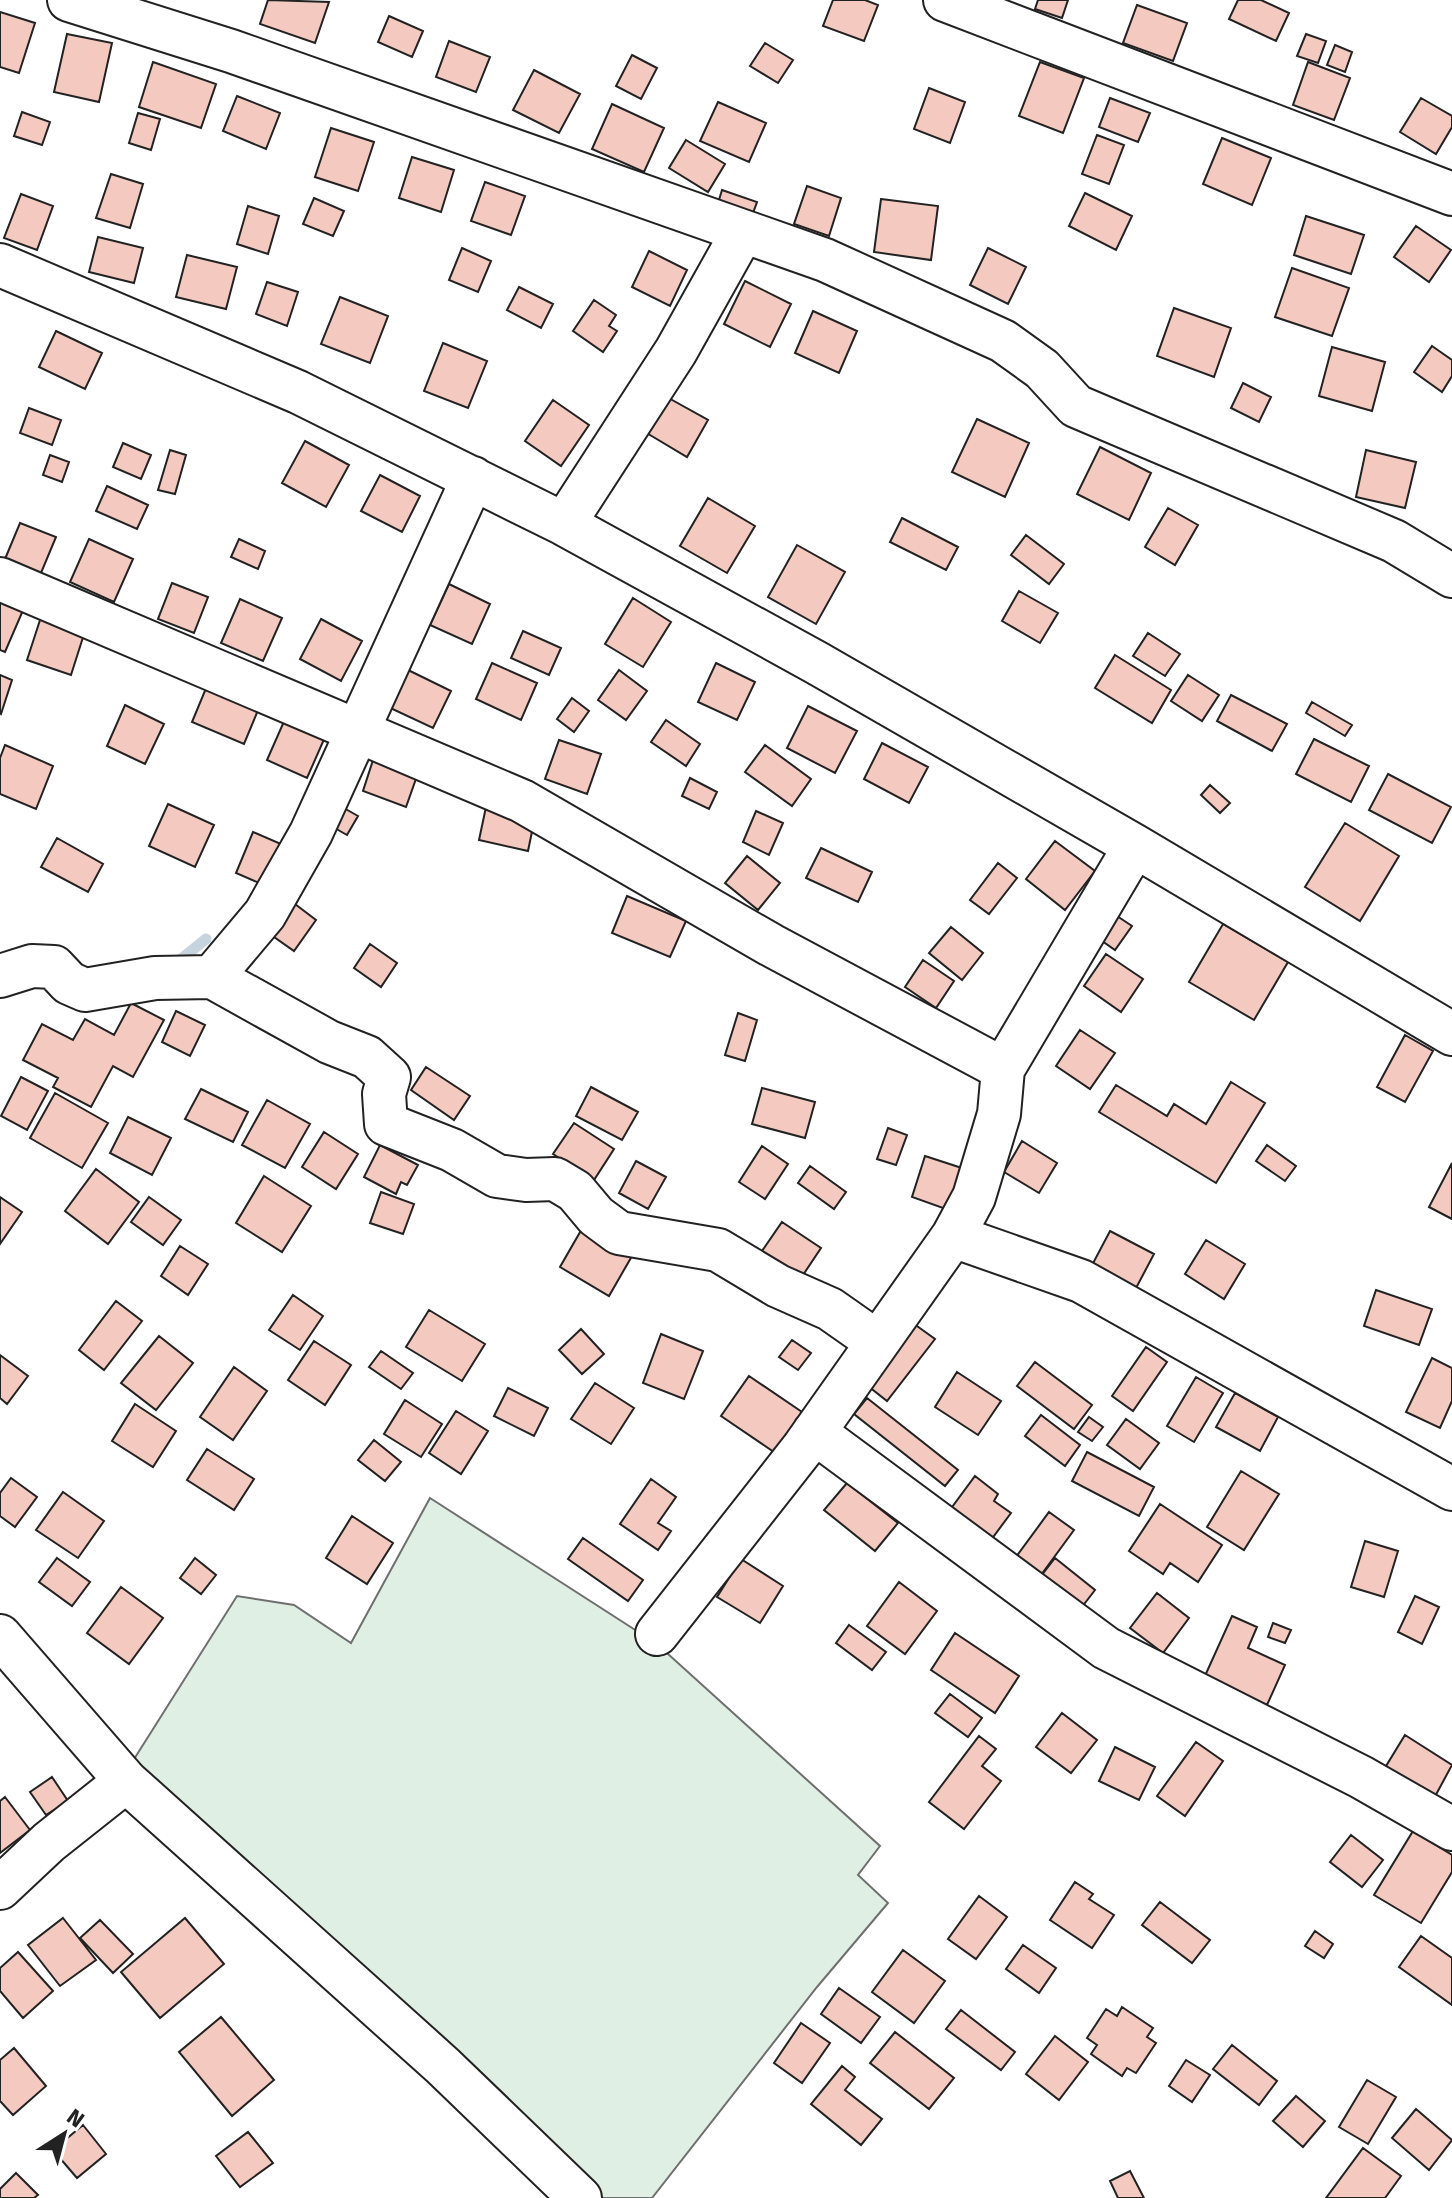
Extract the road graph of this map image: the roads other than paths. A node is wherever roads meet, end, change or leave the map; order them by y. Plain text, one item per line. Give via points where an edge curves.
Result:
1 (69, 0) edge
2 (945, 0) edge
3 (1452, 194) edge
4 (742, 233) junction
5 (0, 265) edge
6 (473, 478) junction
7 (564, 524) junction
8 (1452, 576) edge
9 (0, 579) edge
10 (357, 730) junction
11 (1135, 846) junction
12 (0, 976) edge
13 (212, 977) junction
14 (1452, 1034) edge
15 (1003, 1069) junction
16 (953, 1236) junction
17 (877, 1342) junction
18 (814, 1432) junction
19 (1452, 1489) edge
20 (657, 1634) dead end
21 (0, 1636) edge
22 (126, 1781) junction
23 (1452, 1829) edge
24 (0, 1888) edge
25 (580, 2198) edge

1 - 4 street via 231,51
2 - 3 street
4 - 7 street via 676,351
4 - 8 street via 825,260 939,309 1003,341 1042,369 1076,406 1394,541
5 - 6 street via 298,392
6 - 7 street
6 - 10 street
7 - 11 street
9 - 10 street
10 - 13 street via 311,833 265,914
10 - 15 street via 522,801 771,945
11 - 14 street
11 - 15 street
12 - 13 street via 32,966 54,967 85,990 155,978
13 - 17 street via 329,1042 367,1057 389,1077 386,1124 452,1150 497,1176 555,1179 619,1233 718,1250 830,1309
15 - 16 street via 999,1114 974,1197
16 - 17 street
16 - 19 street via 1081,1281
17 - 18 street
18 - 20 street
18 - 23 street via 1106,1648
21 - 22 street
22 - 24 street
22 - 25 street via 443,2066

